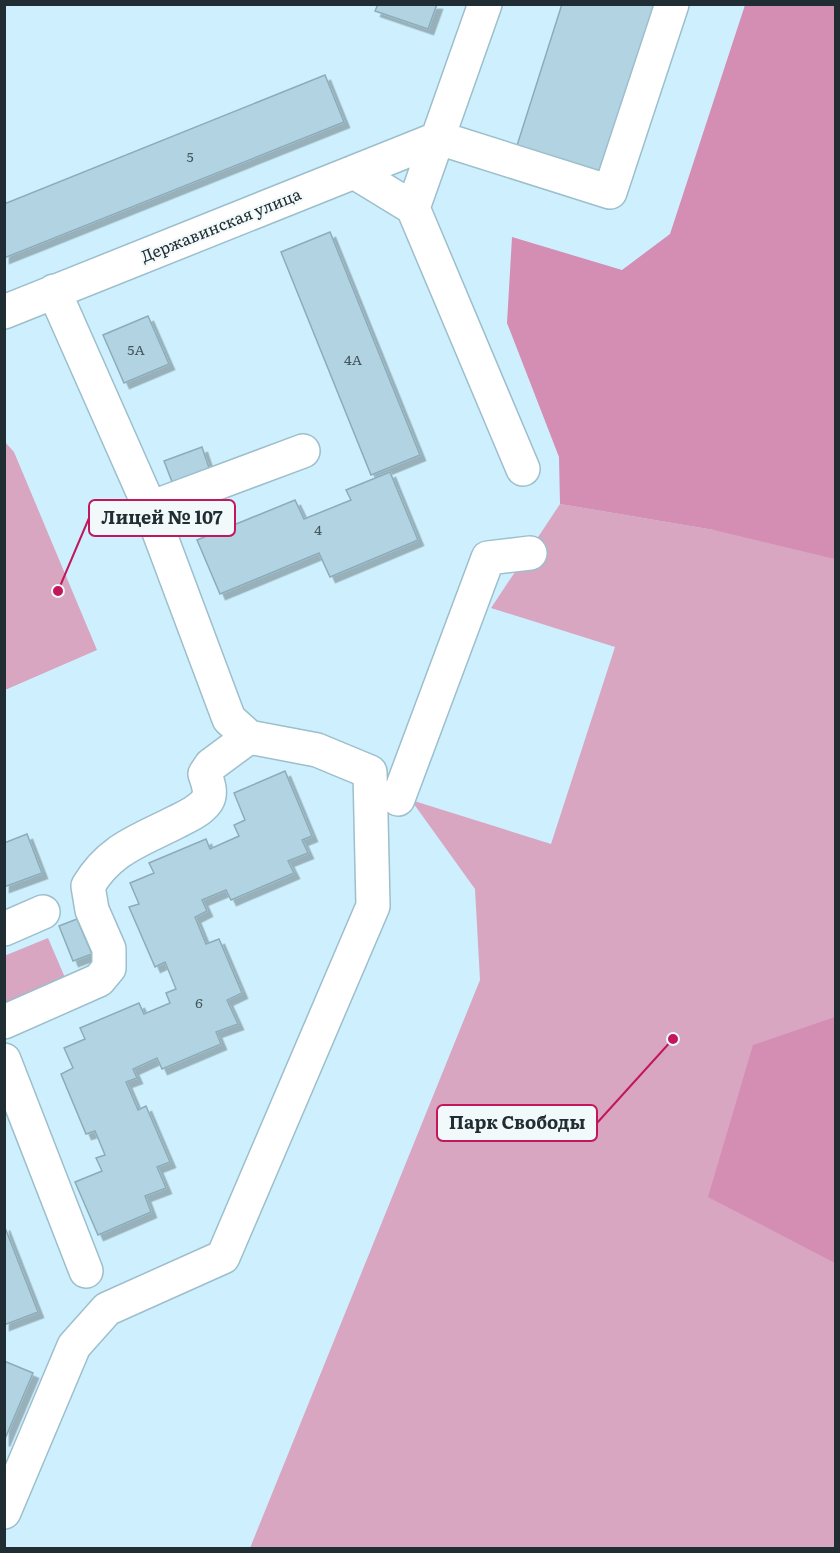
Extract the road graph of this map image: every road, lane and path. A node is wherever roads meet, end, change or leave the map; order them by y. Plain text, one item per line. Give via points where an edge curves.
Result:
1 (485, 4) edge
2 (672, 4) edge
3 (439, 138) junction
4 (354, 172) junction
5 (413, 208) junction
6 (54, 291) junction
7 (4, 312) edge
8 (303, 451) dead end
9 (523, 469) dead end
10 (150, 508) junction
11 (530, 553) dead end
12 (249, 737) junction
13 (398, 799) dead end
14 (43, 912) dead end
15 (4, 929) edge
16 (4, 1022) edge
17 (4, 1060) edge
18 (86, 1270) dead end
19 (4, 1512) edge

1 - 3 street
2 - 3 street via 610,192
3 - 4 street, Державинская улица
3 - 5 street
4 - 5 street
4 - 6 street, Державинская улица
5 - 9 street
6 - 7 street, Державинская улица
6 - 10 street
8 - 10 street
10 - 12 street via 229,719
11 - 13 street via 489,558
12 - 16 street via 211,765 205,774 210,790 207,801 114,854 98,869 88,886 92,910 109,949 109,968 99,980
12 - 19 street via 317,750 370,772 373,906 223,1257 107,1309 74,1347
14 - 15 street
17 - 18 street

